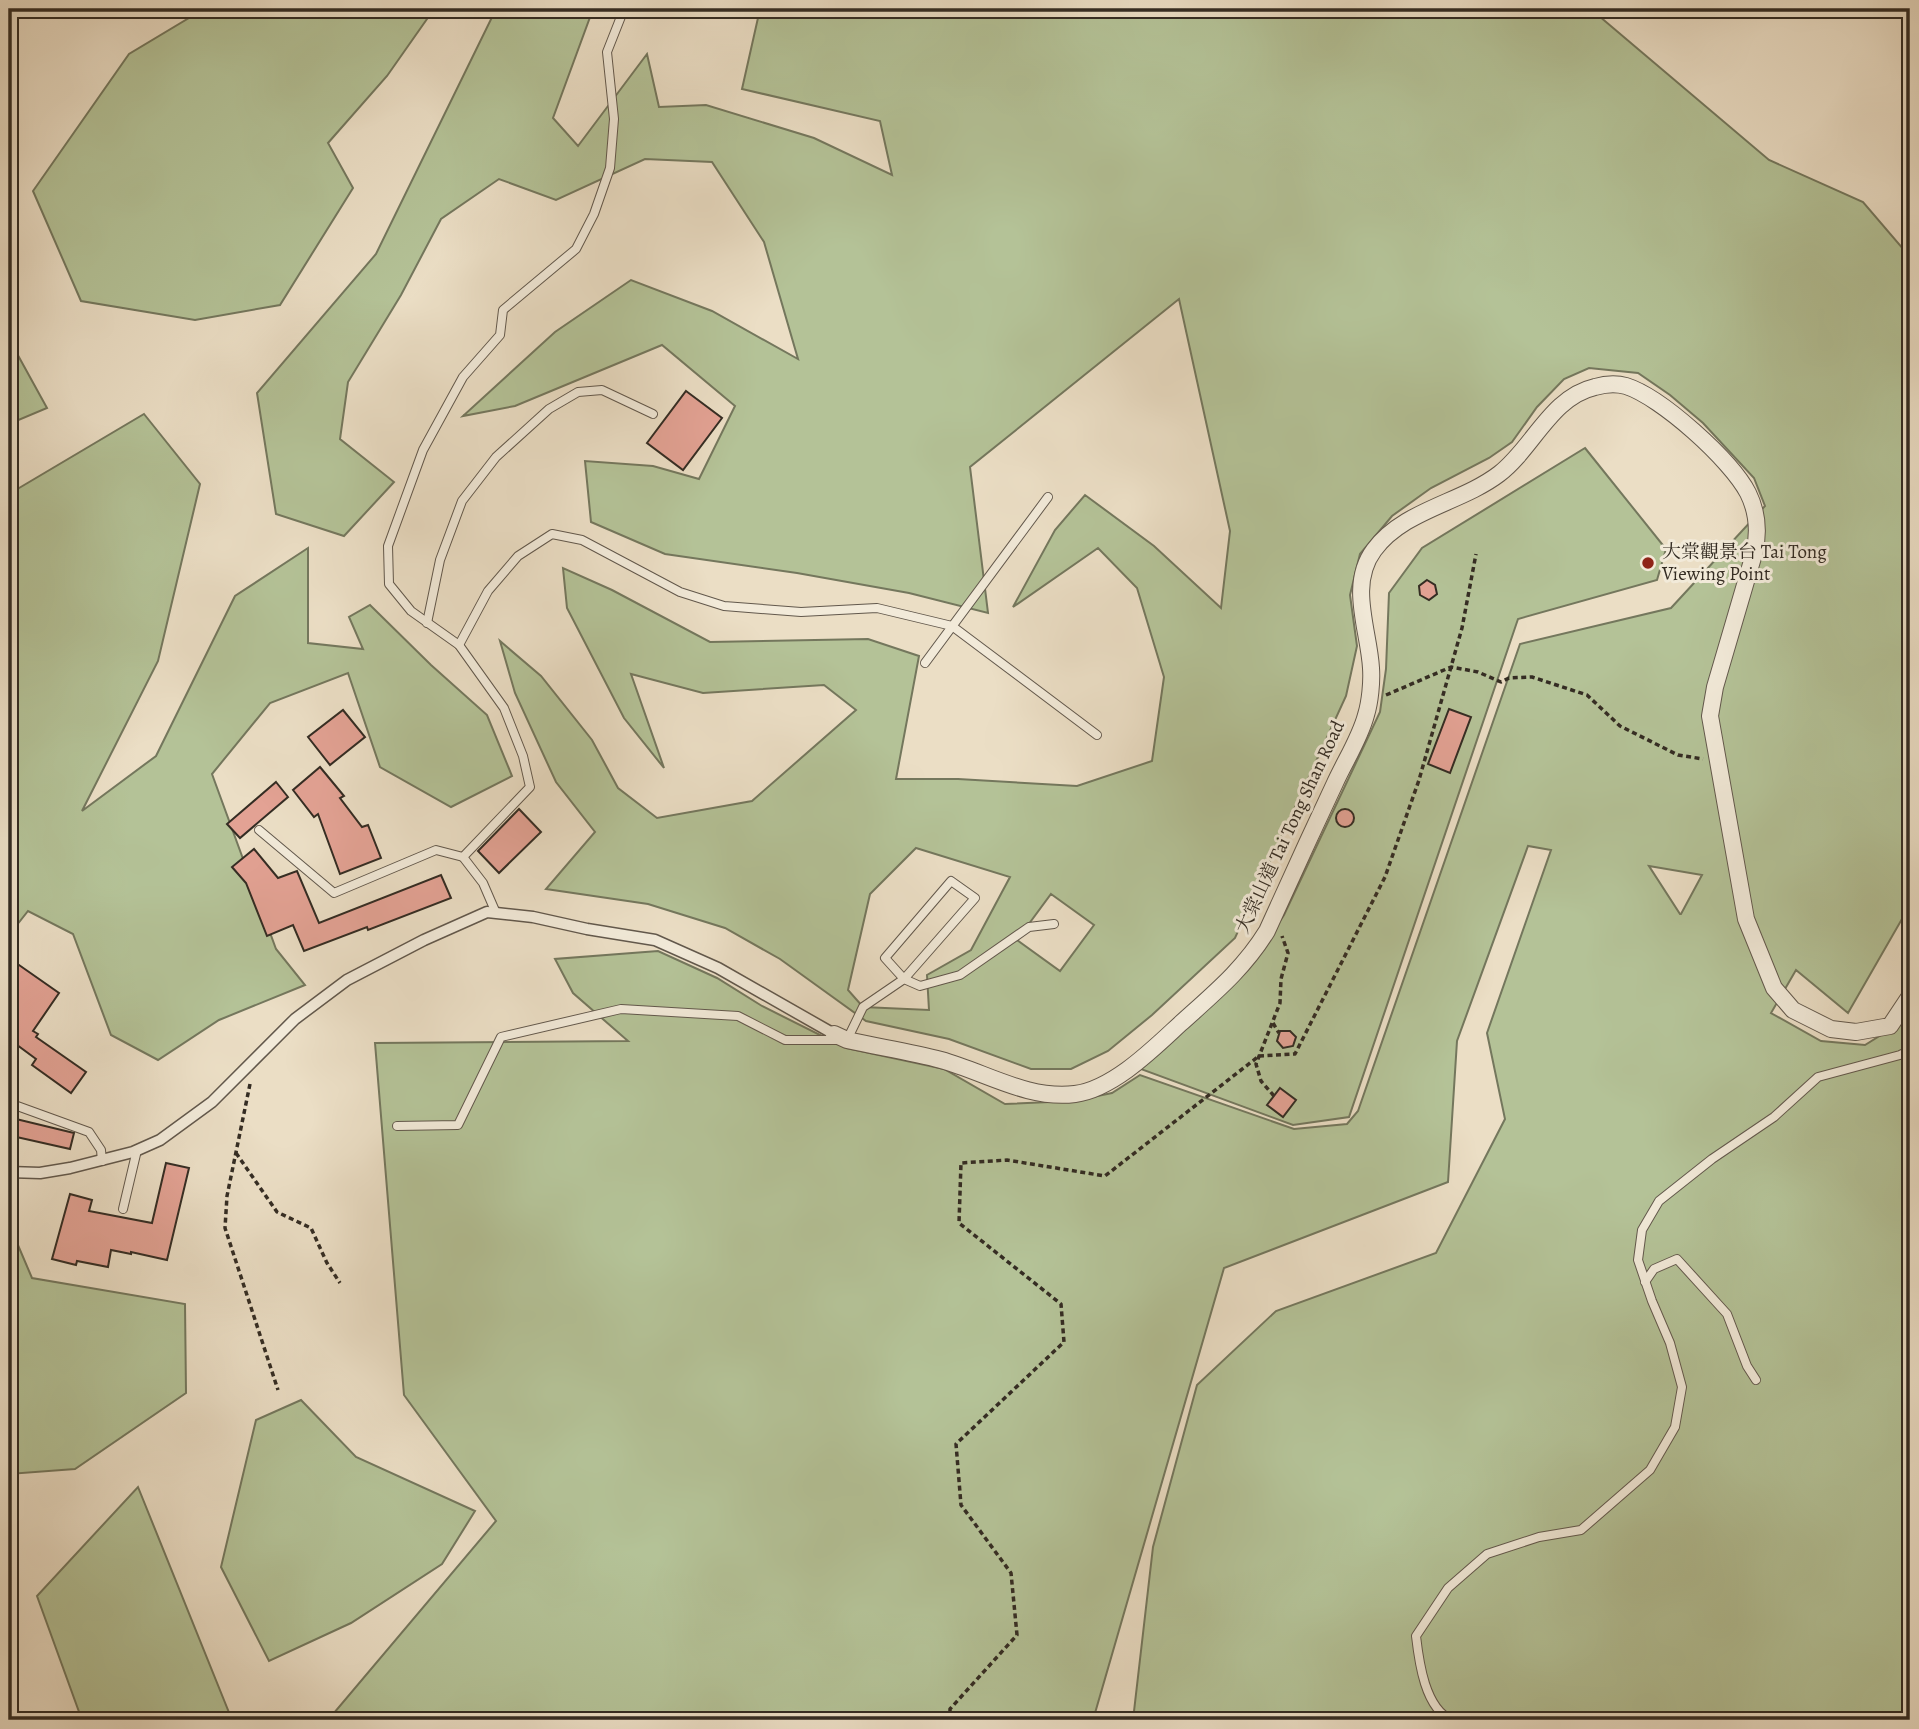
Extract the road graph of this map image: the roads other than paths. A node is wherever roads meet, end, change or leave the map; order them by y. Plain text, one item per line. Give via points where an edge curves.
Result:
1 (624, 9) edge
2 (653, 414) dead end
3 (1048, 497) dead end
4 (427, 623) junction
5 (952, 626) junction
6 (459, 645) junction
7 (925, 663) dead end
8 (1097, 735) dead end
9 (259, 830) dead end
10 (463, 857) junction
11 (496, 913) junction
12 (1054, 924) dead end
13 (904, 979) junction
14 (1910, 996) edge
15 (841, 1037) junction
16 (1910, 1050) edge
17 (9, 1103) edge
18 (397, 1126) dead end
19 (137, 1150) junction
20 (102, 1161) junction
21 (9, 1172) edge
22 (123, 1209) dead end
23 (1646, 1282) junction
24 (1756, 1380) dead end
25 (1452, 1720) edge

1 - 4 lane via 607,52 614,119 610,169 594,214 576,249 503,310 500,335 463,377 423,450 388,546 388,584
2 - 4 lane via 602,390 578,391 549,409 496,457 462,501 440,560
3 - 5 lane
4 - 6 lane
5 - 6 lane via 877,608 801,612 724,606 680,592 582,540 552,534 518,556 488,591
5 - 7 lane
5 - 8 lane
6 - 10 lane via 504,708 530,787
9 - 10 lane via 334,893 436,850
10 - 11 lane via 483,883
11 - 15 street, 大棠山道 Tai Tong Shan Road via 655,940 718,968
11 - 19 street, 大棠山道 Tai Tong Shan Road via 487,912 424,940 347,980 295,1019 212,1102
12 - 13 lane via 1029,927 960,975 920,985
13 - 13 lane via 885,958 951,881 975,898
13 - 15 lane via 863,1007
14 - 15 street, 大棠山道 Tai Tong Shan Road via 1889,1026 1856,1031 1830,1029 1793,1010 1774,988 1746,919 1711,725 1712,701 1754,554 1755,511 1739,479 1704,441 1647,397 1625,386 1599,386 1571,397 1498,475 1402,524 1375,548 1361,591 1371,668 1366,716 1252,956 1150,1051 1114,1080 1075,1094 1039,1092 943,1060
15 - 18 lane via 785,1040 738,1016 621,1009 501,1037 458,1125
16 - 23 lane via 1818,1077 1774,1117 1659,1201 1642,1230 1638,1260
17 - 20 lane via 89,1132 101,1150
19 - 20 street, 大棠山道 Tai Tong Shan Road
19 - 22 lane
20 - 21 street, 大棠山道 Tai Tong Shan Road via 40,1172
23 - 24 lane via 1654,1269 1677,1259 1727,1314
23 - 25 lane via 1682,1387 1675,1427 1650,1470 1581,1530 1539,1537 1487,1554 1448,1588 1416,1636 1422,1679 1444,1717

